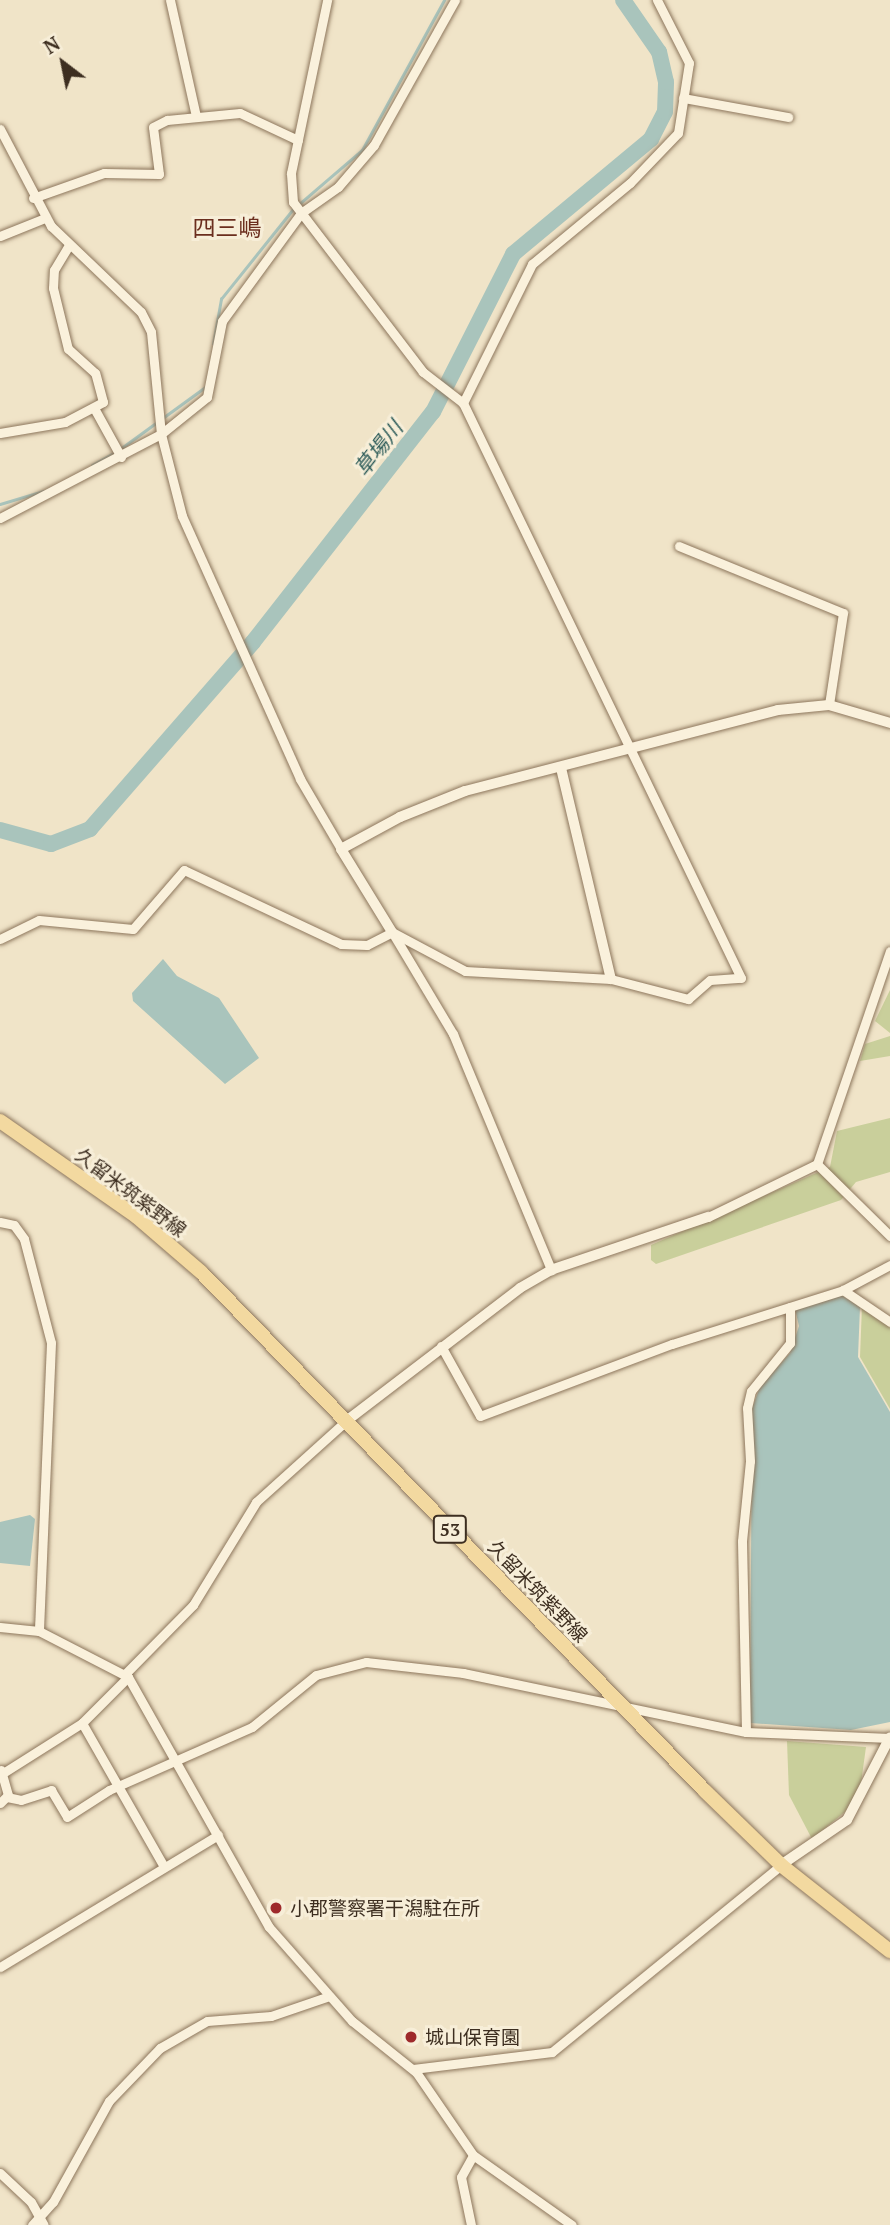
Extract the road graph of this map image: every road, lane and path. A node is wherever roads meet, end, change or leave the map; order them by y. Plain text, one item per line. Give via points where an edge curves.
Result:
1 (170, 0) edge
2 (327, 0) edge
3 (455, 0) edge
4 (657, 0) edge
5 (683, 99) junction
6 (196, 116) junction
7 (789, 117) dead end
8 (0, 129) edge
9 (298, 141) junction
10 (33, 198) junction
11 (301, 212) junction
12 (45, 218) junction
13 (0, 236) edge
14 (69, 245) junction
15 (463, 403) junction
16 (94, 408) junction
17 (0, 433) edge
18 (161, 434) junction
19 (121, 457) junction
20 (0, 519) edge
21 (679, 546) dead end
22 (829, 705) junction
23 (890, 723) edge
24 (631, 752) junction
25 (561, 768) junction
26 (341, 849) junction
27 (392, 932) junction
28 (0, 939) edge
29 (890, 951) edge
30 (611, 979) junction
31 (0, 1121) edge
32 (817, 1164) junction
33 (708, 1217) joint
34 (0, 1222) edge
35 (890, 1236) edge
36 (890, 1265) edge
37 (551, 1270) junction
38 (843, 1290) junction
39 (790, 1307) junction
40 (890, 1322) edge
41 (441, 1346) junction
42 (345, 1422) junction
43 (0, 1627) edge
44 (39, 1631) junction
45 (126, 1676) junction
46 (623, 1706) junction
47 (82, 1723) junction
48 (746, 1732) junction
49 (890, 1737) edge
50 (181, 1761) junction
51 (1, 1771) edge
52 (120, 1789) junction
53 (4, 1800) edge
54 (218, 1835) junction
55 (781, 1865) junction
56 (163, 1866) junction
57 (890, 1951) edge
58 (0, 1967) edge
59 (329, 1996) junction
60 (413, 2069) junction
61 (473, 2155) junction
62 (0, 2173) edge
63 (41, 2221) edge
64 (32, 2225) edge
65 (471, 2225) edge
66 (572, 2225) edge

1 - 6 street
2 - 9 street
3 - 11 street via 374,145 338,187
4 - 5 street via 689,63
5 - 7 street
5 - 15 street via 678,133 665,150 532,264
6 - 9 street via 240,113
6 - 10 street via 153,127 159,174 104,173
8 - 10 street
9 - 11 street via 291,181
10 - 12 street
11 - 15 street via 423,372
11 - 18 street via 222,321 208,397
12 - 13 street
12 - 14 street
14 - 16 street via 54,270 53,288 65,316 68,349 101,383 103,402
14 - 18 street via 141,312 150,332
15 - 24 street
16 - 17 street via 65,422
16 - 19 street
18 - 19 street
18 - 26 street via 181,516 300,779
19 - 20 street
21 - 22 street via 843,613
22 - 23 street
22 - 24 street via 778,710
24 - 25 street
24 - 30 street via 742,975 736,981 710,979 688,999
25 - 26 street via 465,791
25 - 30 street
26 - 27 street
27 - 28 street via 367,945 341,944 184,870 133,929 39,920
27 - 30 street via 464,971
27 - 37 street via 453,1034
29 - 32 street
31 - 42 main road, 久留米筑紫野線 / 53 via 174,1247
32 - 33 street
32 - 35 street
33 - 37 street
34 - 44 street via 24,1239 51,1343
36 - 38 street
37 - 41 street
38 - 39 street
38 - 40 street
39 - 41 street via 480,1416
39 - 48 street via 790,1343 751,1391 747,1408 750,1461 741,1541
41 - 42 street
42 - 45 street via 256,1502 193,1605
42 - 46 main road, 久留米筑紫野線 / 53
43 - 44 street
44 - 45 street
45 - 47 street
45 - 50 street
46 - 48 street
46 - 50 street via 463,1673 349,1663 301,1685 252,1727
46 - 55 main road, 久留米筑紫野線 / 53
47 - 51 street
47 - 52 street
48 - 49 street
49 - 55 street via 847,1820
50 - 52 street
50 - 54 street
51 - 53 street
52 - 53 street via 67,1817 51,1790 21,1800
52 - 56 street
54 - 56 street
54 - 59 street via 258,1911
55 - 57 main road, 久留米筑紫野線 / 53
55 - 60 street via 552,2052
56 - 58 street
59 - 60 street
59 - 63 street via 271,2016 207,2021 160,2048 109,2101
60 - 61 street
61 - 65 street via 461,2177
61 - 66 street
62 - 63 street
63 - 64 street

